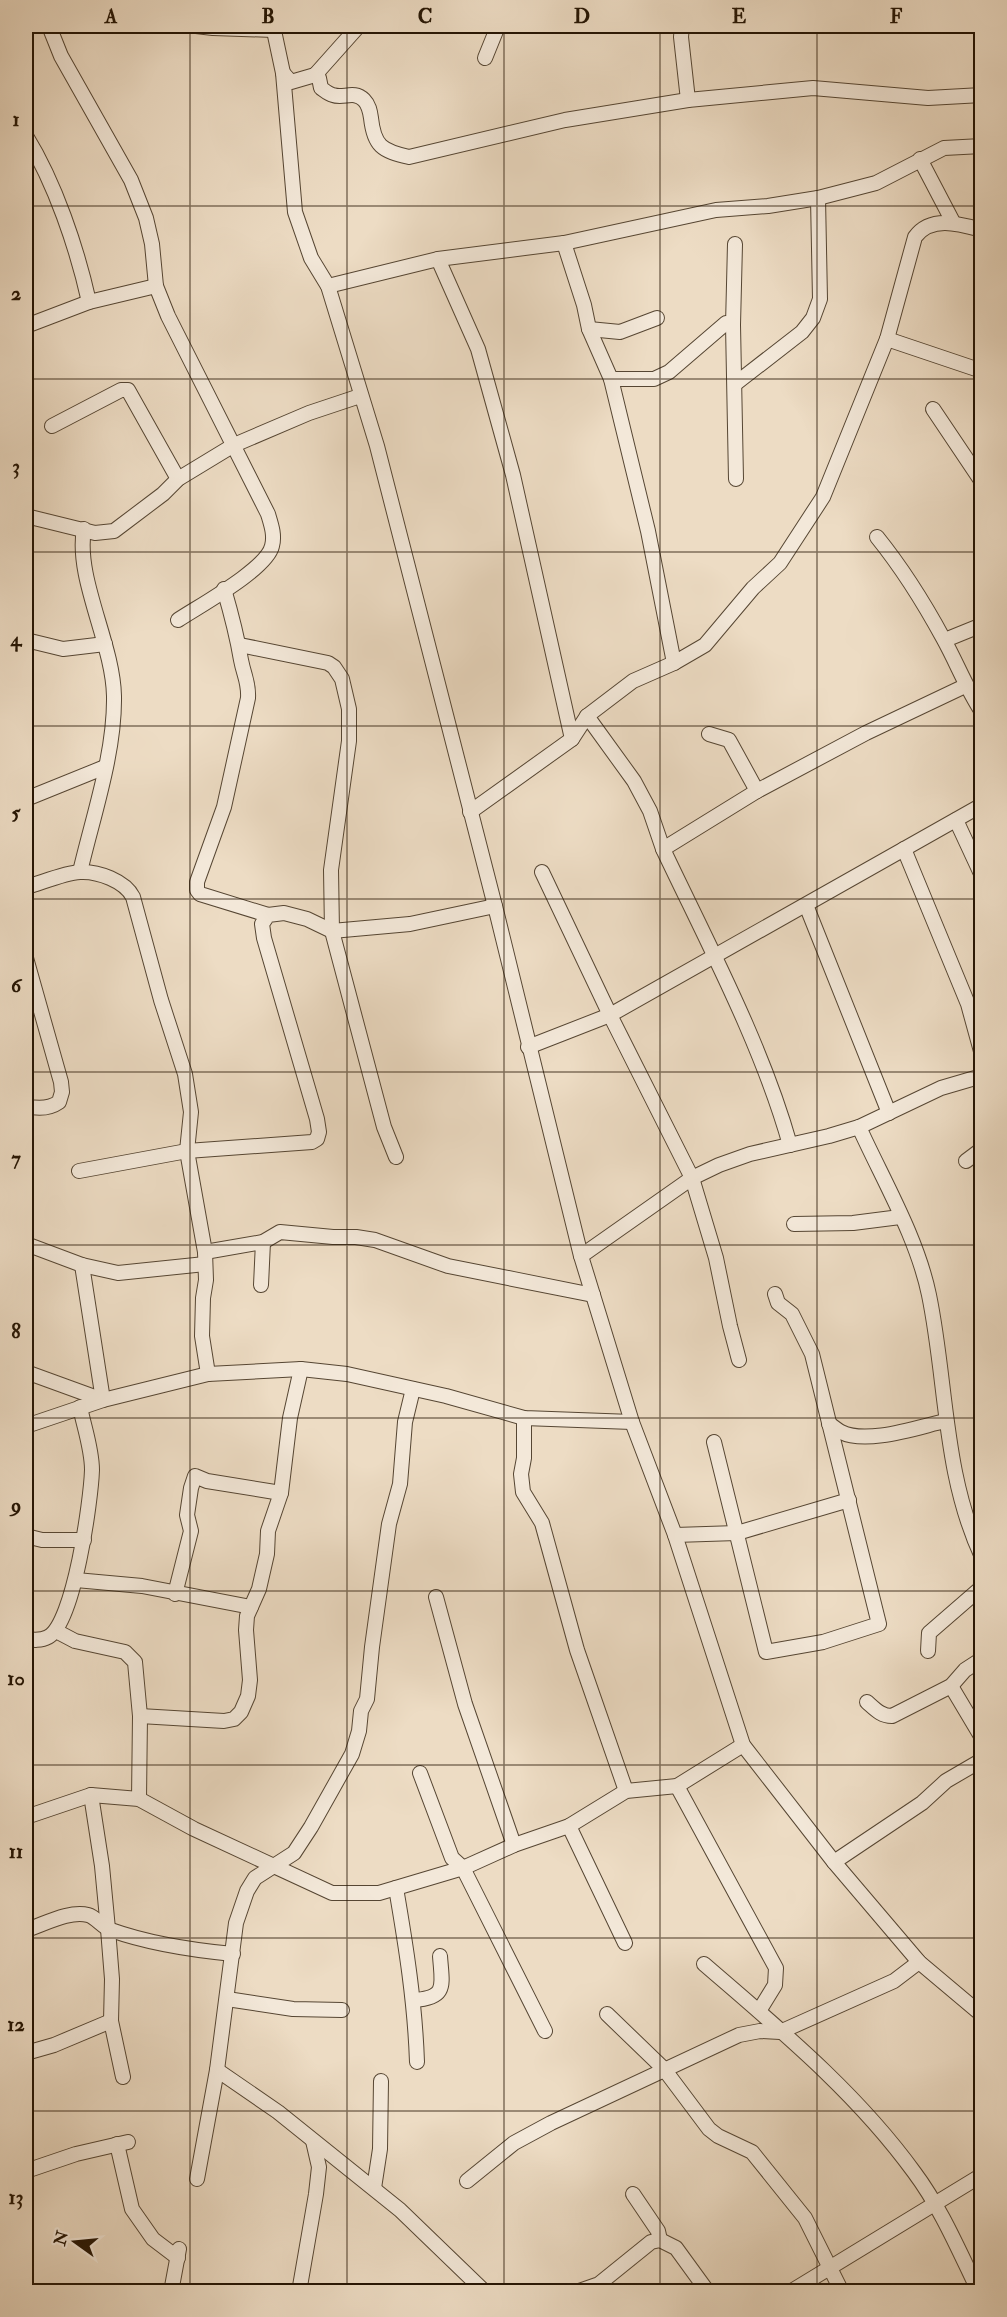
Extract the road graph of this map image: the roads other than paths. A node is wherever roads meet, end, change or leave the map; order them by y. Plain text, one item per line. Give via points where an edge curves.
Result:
1 (49, 26) edge
2 (196, 26) edge
3 (357, 26) edge
4 (498, 26) edge
5 (682, 26) edge
6 (273, 28) edge
7 (486, 58) dead end
8 (283, 73) junction
9 (315, 75) junction
10 (981, 95) edge
11 (688, 100) junction
12 (26, 136) edge
13 (981, 146) edge
14 (920, 159) junction
15 (818, 198) junction
16 (953, 222) junction
17 (981, 230) edge
18 (564, 243) junction
19 (735, 244) dead end
20 (438, 259) junction
21 (156, 286) junction
22 (328, 286) junction
23 (89, 302) junction
24 (657, 318) dead end
25 (733, 325) junction
26 (26, 326) edge
27 (589, 329) junction
28 (887, 339) junction
29 (981, 371) edge
30 (610, 379) junction
31 (735, 384) junction
32 (360, 396) junction
33 (933, 409) dead end
34 (52, 426) dead end
35 (234, 445) junction
36 (178, 479) junction
37 (736, 479) dead end
38 (981, 482) edge
39 (26, 516) edge
40 (84, 529) junction
41 (877, 537) dead end
42 (224, 590) junction
43 (178, 620) dead end
44 (981, 625) edge
45 (26, 640) edge
46 (945, 640) junction
47 (105, 644) junction
48 (240, 645) junction
49 (674, 663) junction
50 (965, 686) junction
51 (981, 712) edge
52 (587, 716) junction
53 (709, 734) dead end
54 (572, 739) junction
55 (105, 767) junction
56 (757, 791) junction
57 (26, 799) edge
58 (981, 805) edge
59 (470, 812) junction
60 (956, 820) junction
61 (663, 849) junction
62 (904, 849) junction
63 (80, 872) junction
64 (542, 872) dead end
65 (981, 876) edge
66 (26, 887) edge
67 (806, 905) junction
68 (495, 906) junction
69 (268, 915) junction
70 (332, 931) junction
71 (713, 955) junction
72 (26, 957) edge
73 (975, 1002) edge
74 (610, 1015) junction
75 (528, 1047) junction
76 (981, 1055) edge
77 (981, 1076) edge
78 (26, 1107) edge
79 (889, 1113) junction
80 (859, 1127) junction
81 (790, 1145) junction
82 (981, 1149) edge
83 (187, 1151) junction
84 (396, 1157) dead end
85 (966, 1161) dead end
86 (79, 1172) dead end
87 (692, 1178) junction
88 (900, 1217) junction
89 (794, 1224) dead end
90 (263, 1242) junction
91 (26, 1244) edge
92 (581, 1256) junction
93 (205, 1258) junction
94 (82, 1265) junction
95 (261, 1285) dead end
96 (775, 1294) dead end
97 (593, 1295) junction
98 (739, 1360) dead end
99 (301, 1369) junction
100 (26, 1372) edge
101 (208, 1374) junction
102 (413, 1389) junction
103 (103, 1400) junction
104 (80, 1407) junction
105 (524, 1418) junction
106 (945, 1421) junction
107 (632, 1422) junction
108 (829, 1424) junction
109 (26, 1426) edge
110 (714, 1442) dead end
111 (280, 1493) junction
112 (849, 1500) junction
113 (737, 1533) junction
114 (675, 1535) junction
115 (26, 1536) edge
116 (84, 1540) junction
117 (981, 1557) edge
118 (76, 1580) junction
119 (981, 1587) edge
120 (175, 1594) junction
121 (436, 1597) dead end
122 (251, 1607) junction
123 (56, 1631) junction
124 (26, 1639) edge
125 (928, 1651) dead end
126 (981, 1659) edge
127 (951, 1686) junction
128 (867, 1702) dead end
129 (140, 1716) junction
130 (981, 1738) edge
131 (743, 1745) junction
132 (981, 1760) edge
133 (420, 1773) dead end
134 (677, 1786) junction
135 (626, 1791) junction
136 (91, 1795) junction
137 (139, 1799) junction
138 (26, 1817) edge
139 (569, 1826) junction
140 (514, 1845) junction
141 (834, 1862) junction
142 (274, 1866) junction
143 (462, 1868) junction
144 (396, 1887) junction
145 (108, 1929) junction
146 (26, 1930) edge
147 (625, 1943) dead end
148 (233, 1954) junction
149 (440, 1956) dead end
150 (919, 1962) junction
151 (704, 1964) dead end
152 (227, 1999) junction
153 (413, 2000) junction
154 (342, 2010) dead end
155 (759, 2011) junction
156 (608, 2014) dead end
157 (981, 2015) edge
158 (111, 2021) junction
159 (544, 2031) dead end
160 (780, 2032) junction
161 (26, 2053) edge
162 (417, 2062) dead end
163 (664, 2069) junction
164 (218, 2070) junction
165 (123, 2077) dead end
166 (381, 2081) dead end
167 (313, 2141) junction
168 (26, 2171) edge
169 (981, 2175) edge
170 (197, 2179) dead end
171 (467, 2181) dead end
172 (374, 2188) junction
173 (633, 2194) dead end
174 (936, 2204) junction
175 (660, 2240) junction
176 (828, 2267) junction
177 (171, 2292) edge
178 (299, 2292) edge
179 (485, 2292) edge
180 (576, 2292) edge
181 (708, 2292) edge
182 (790, 2292) edge
183 (842, 2292) edge
184 (980, 2292) edge

1 - 21 street via 61,56 131,180 146,218
2 - 6 street
3 - 9 street
4 - 7 street
5 - 11 street
6 - 8 street
8 - 9 street via 291,82
8 - 22 street via 295,212 311,258
9 - 11 street via 321,88 334,96 358,96 364,100 376,142 410,157 565,120
10 - 11 street via 928,98 813,88
12 - 23 street via 77,255
13 - 14 street via 953,146
14 - 15 street via 876,183
14 - 16 street
15 - 18 street via 716,210
15 - 31 street via 820,298 813,318 802,332
16 - 17 street
16 - 28 street via 938,223 915,237
18 - 20 street
18 - 27 street
19 - 25 street
20 - 22 street
20 - 54 street via 478,349 513,475
21 - 23 street
21 - 35 street
22 - 32 street
23 - 26 street
24 - 27 street via 620,332
25 - 30 street via 726,323 669,372 654,379
25 - 31 street
27 - 30 street
28 - 29 street
28 - 49 street via 823,497 780,563 753,588 705,645
30 - 49 street via 648,531
31 - 37 street
32 - 35 street
32 - 59 street via 392,502
33 - 38 street
34 - 36 street via 128,390
35 - 36 street
35 - 42 street via 268,514 273,539 271,551 262,564
36 - 40 street via 114,531 100,534
39 - 40 street
40 - 47 street via 82,555
41 - 46 street
42 - 43 street
42 - 48 street
44 - 46 street
45 - 47 street via 63,649
46 - 50 street
47 - 55 street via 114,694
48 - 69 street via 249,683 246,714 224,807 197,890
48 - 70 street via 328,663 342,679 349,709 349,741 331,870
49 - 52 street via 633,681
50 - 51 street
50 - 56 street
52 - 54 street
52 - 61 street via 634,781
53 - 56 street via 729,740
54 - 59 street
55 - 57 street
55 - 63 street
56 - 61 street
58 - 60 street
59 - 68 street
60 - 62 street
60 - 65 street
61 - 71 street
62 - 67 street
62 - 73 street
63 - 66 street
63 - 83 street via 120,882 133,897 185,1074 191,1112
64 - 74 street
67 - 71 street
67 - 79 street
68 - 70 street via 410,924
68 - 75 street
69 - 70 street via 284,913
69 - 83 street via 262,924 264,938 316,1119 317,1139
70 - 84 street via 384,1127
71 - 74 street
71 - 81 street via 771,1086
72 - 78 street via 62,1092 59,1102 52,1107
73 - 76 street
74 - 75 street
74 - 87 street
75 - 92 street
77 - 79 street via 941,1088
79 - 80 street
80 - 81 street
80 - 88 street
81 - 87 street via 750,1154
82 - 85 street
83 - 86 street
83 - 93 street
87 - 92 street
87 - 98 street via 716,1258
88 - 89 street
88 - 106 street via 912,1240 928,1293
90 - 93 street
90 - 95 street
90 - 97 street via 280,1232 375,1240 448,1266
91 - 94 street
92 - 97 street
93 - 94 street via 118,1273
93 - 101 street via 202,1336
94 - 103 street
96 - 108 street via 778,1304 792,1314 812,1354
97 - 107 street
99 - 101 street
99 - 102 street via 347,1374
99 - 111 street
100 - 103 street
101 - 103 street
102 - 105 street
102 - 142 street via 405,1422 400,1484 388,1524 367,1699 359,1731 352,1754 311,1827 294,1853
103 - 104 street
104 - 109 street
104 - 116 street via 92,1468
105 - 107 street
105 - 135 street via 523,1492 542,1523 578,1650
106 - 108 street via 862,1437 842,1433
106 - 117 street via 967,1521
107 - 114 street
108 - 112 street
110 - 113 street
111 - 120 street via 195,1476 187,1515 191,1531
111 - 122 street via 268,1531 260,1589
112 - 113 street
112 - 113 street via 879,1624 823,1642 766,1652
113 - 114 street
114 - 131 street
115 - 116 street
116 - 118 street
118 - 120 street via 142,1586
118 - 123 street
119 - 125 street via 929,1633
120 - 122 street
121 - 140 street via 465,1704
122 - 129 street via 246,1630 248,1696 234,1719
123 - 124 street via 40,1640
123 - 129 street via 75,1641 130,1655 137,1670
126 - 127 street
127 - 128 street via 892,1716 877,1712
127 - 130 street
129 - 137 street
131 - 134 street
131 - 141 street
132 - 141 street via 946,1780 922,1803
133 - 143 street via 452,1858
134 - 135 street
134 - 155 street via 776,1968 775,1985
135 - 139 street
136 - 137 street
136 - 138 street
136 - 145 street
137 - 142 street
139 - 140 street
139 - 147 street
140 - 143 street
141 - 150 street
142 - 144 street via 332,1893 379,1893
142 - 148 street via 255,1878 247,1891 236,1923
143 - 144 street
143 - 159 street
144 - 153 street
145 - 146 street via 88,1915 63,1917
145 - 148 street via 150,1942
145 - 158 street
148 - 152 street
149 - 153 street via 441,1988 437,1996
150 - 157 street
150 - 160 street via 894,1981
151 - 155 street
152 - 154 street via 293,2009
152 - 164 street
153 - 162 street
155 - 160 street
156 - 163 street
158 - 161 street
158 - 165 street
160 - 163 street via 739,2035
160 - 174 street via 864,2109
163 - 171 street via 514,2143
163 - 176 street via 708,2129 752,2152 805,2218
164 - 167 street
164 - 170 street
166 - 172 street via 380,2150
167 - 172 street
167 - 178 street via 319,2167
168 - 177 street via 123,2143 132,2209 153,2239 178,2253
169 - 174 street
172 - 179 street
173 - 175 street
174 - 176 street
174 - 184 street
175 - 180 street via 651,2242 599,2284
175 - 181 street via 676,2248
176 - 182 street
176 - 183 street

